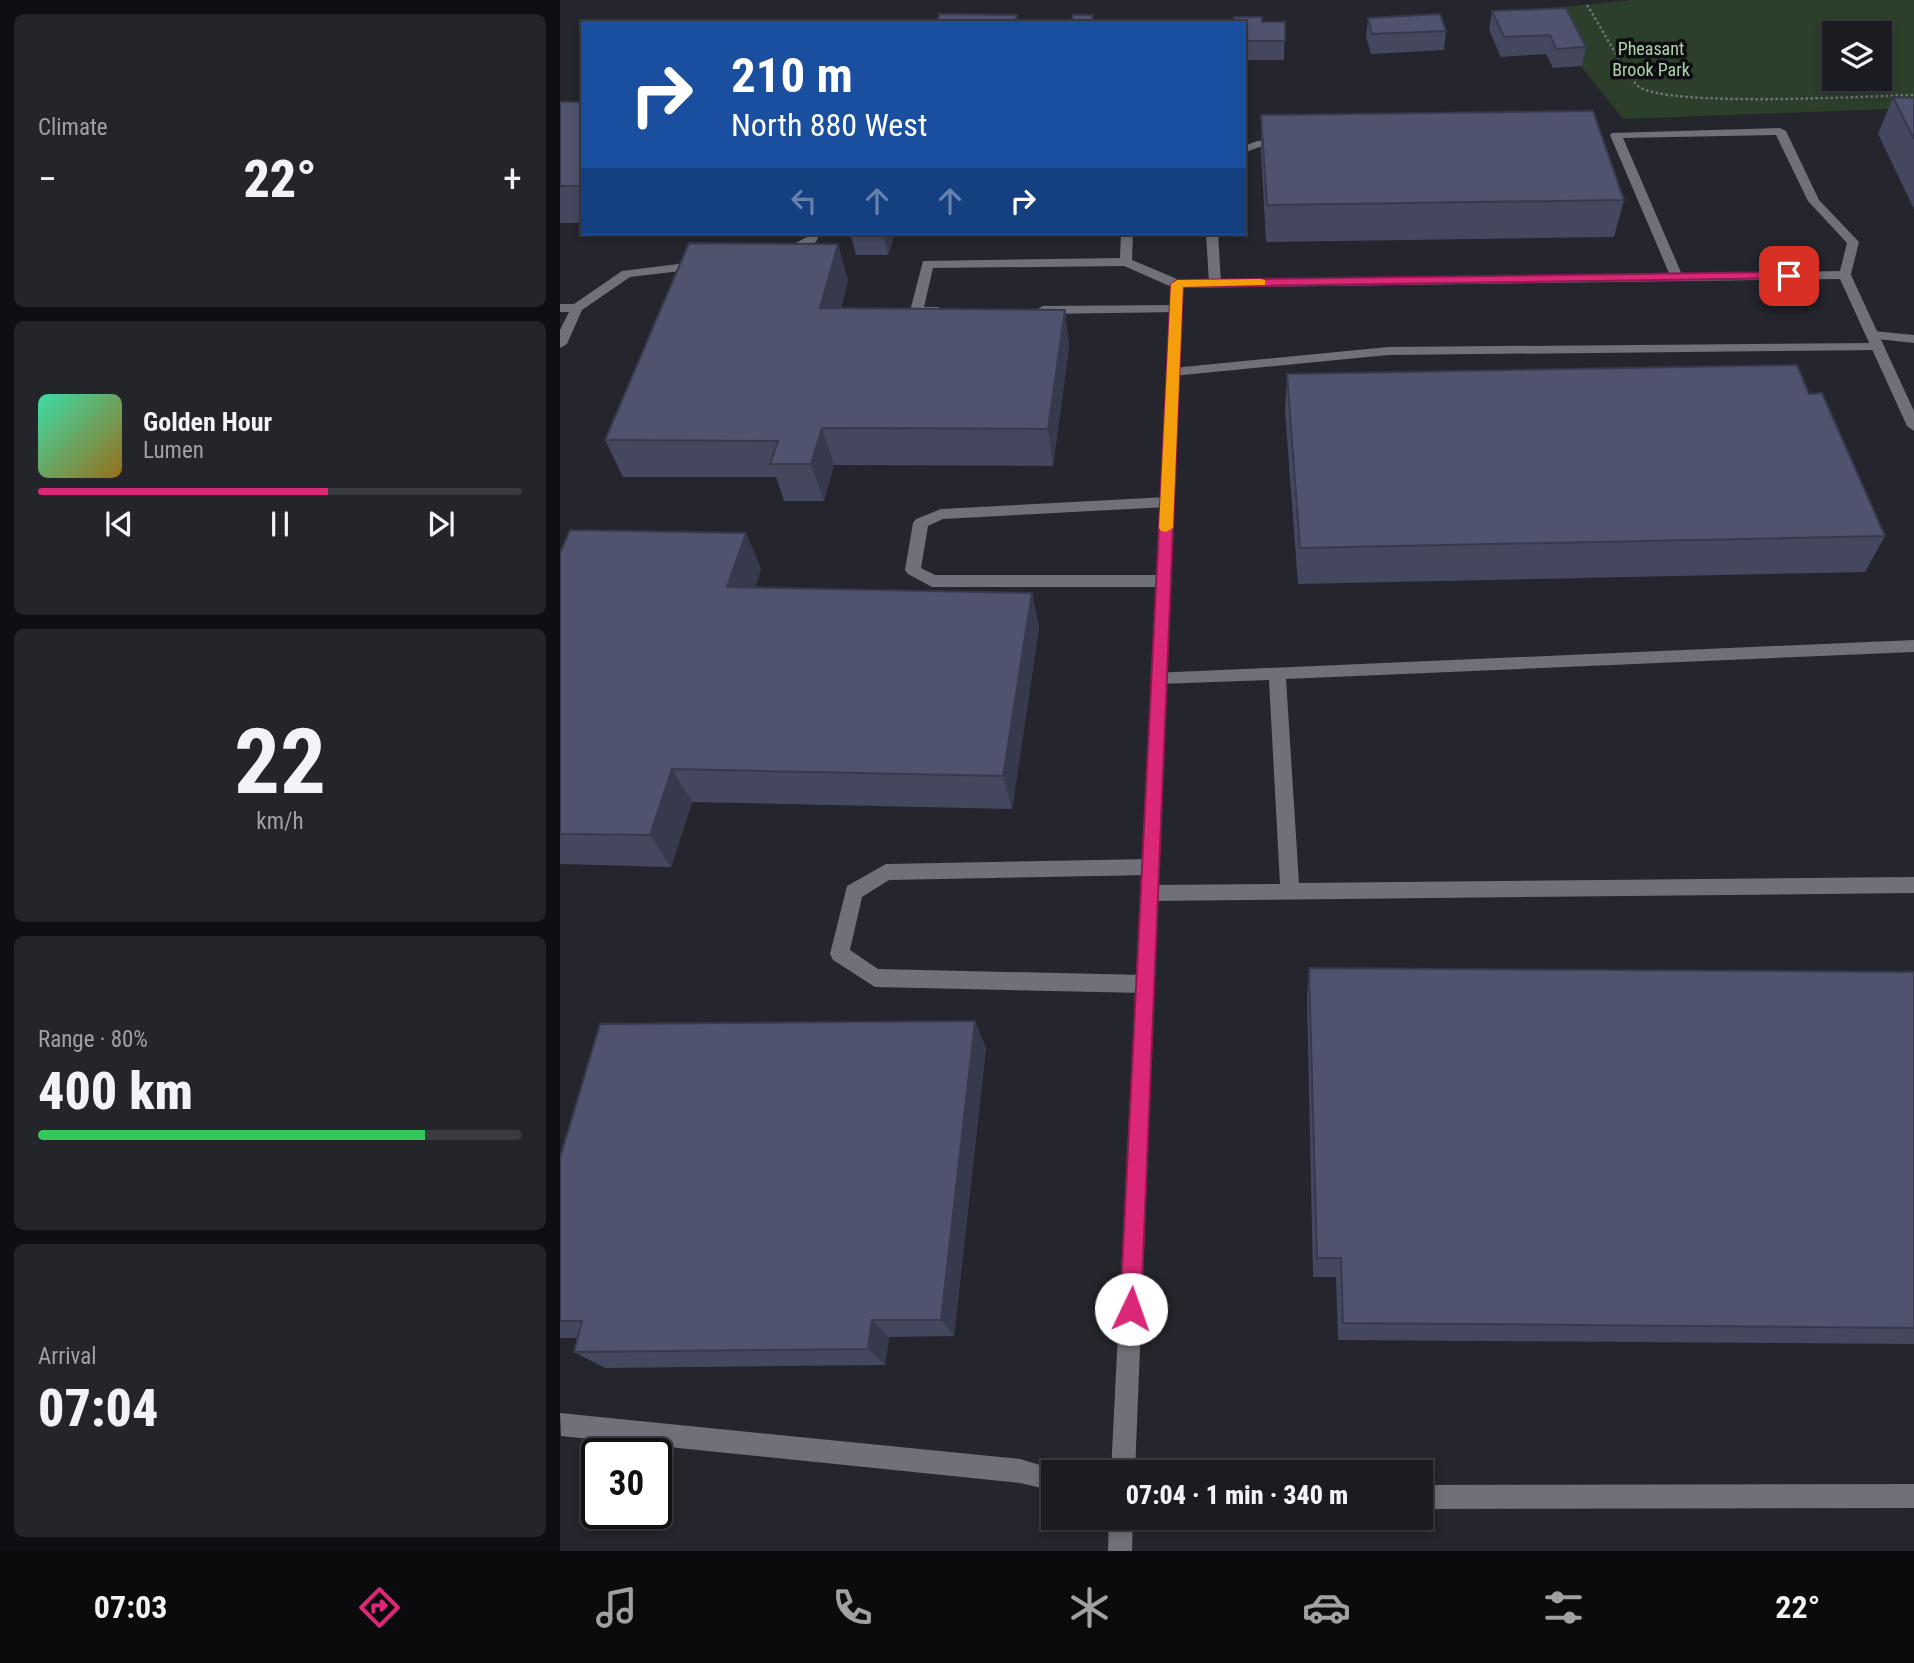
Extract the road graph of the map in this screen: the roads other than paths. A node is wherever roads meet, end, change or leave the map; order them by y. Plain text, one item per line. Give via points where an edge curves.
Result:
1 (1299, 142) edge
2 (1246, 149) edge
3 (813, 235) edge
4 (1127, 235) edge
5 (1212, 235) edge
6 (764, 257) edge
7 (1126, 262) junction
8 (709, 264) edge
9 (1845, 275) junction
10 (1678, 277) junction
11 (1177, 284) junction
12 (1215, 284) junction
13 (560, 308) edge
14 (577, 308) junction
15 (1176, 309) junction
16 (1026, 310) edge
17 (958, 311) edge
18 (1914, 339) edge
19 (1875, 341) junction
20 (560, 344) edge
21 (1173, 372) junction
22 (1913, 423) edge
23 (1167, 502) junction
24 (1164, 582) junction
25 (1913, 648) edge
26 (1277, 674) junction
27 (1159, 678) junction
28 (1151, 867) junction
29 (1914, 884) edge
30 (1290, 892) junction
31 (1150, 893) junction
32 (1145, 984) junction
33 (561, 1424) edge
34 (1124, 1460) edge
35 (1041, 1476) edge
36 (1914, 1496) edge
37 (1433, 1497) edge
38 (1121, 1530) edge
39 (1120, 1551) edge

1 - 2 street via 1257,144
3 - 6 street via 788,252
4 - 7 street
5 - 12 street
7 - 11 street
7 - 17 street via 928,264 917,311
8 - 14 street via 627,274
9 - 10 street
9 - 10 street via 1853,242 1814,201 1780,131 1609,134
9 - 19 street
10 - 12 street
11 - 12 street
11 - 15 street
13 - 14 street
14 - 20 street
15 - 16 street
15 - 21 street
18 - 19 street
19 - 21 street via 1388,351
19 - 22 street
21 - 23 street
23 - 24 street
23 - 24 street via 941,514 921,523 913,570 932,581
24 - 27 street
25 - 26 street
26 - 27 street
26 - 30 street
27 - 28 street
28 - 31 street
28 - 32 street via 886,872 854,892 840,954 875,978
29 - 30 street
30 - 31 street
31 - 32 street
32 - 34 street
33 - 35 street
36 - 37 street
38 - 39 street

